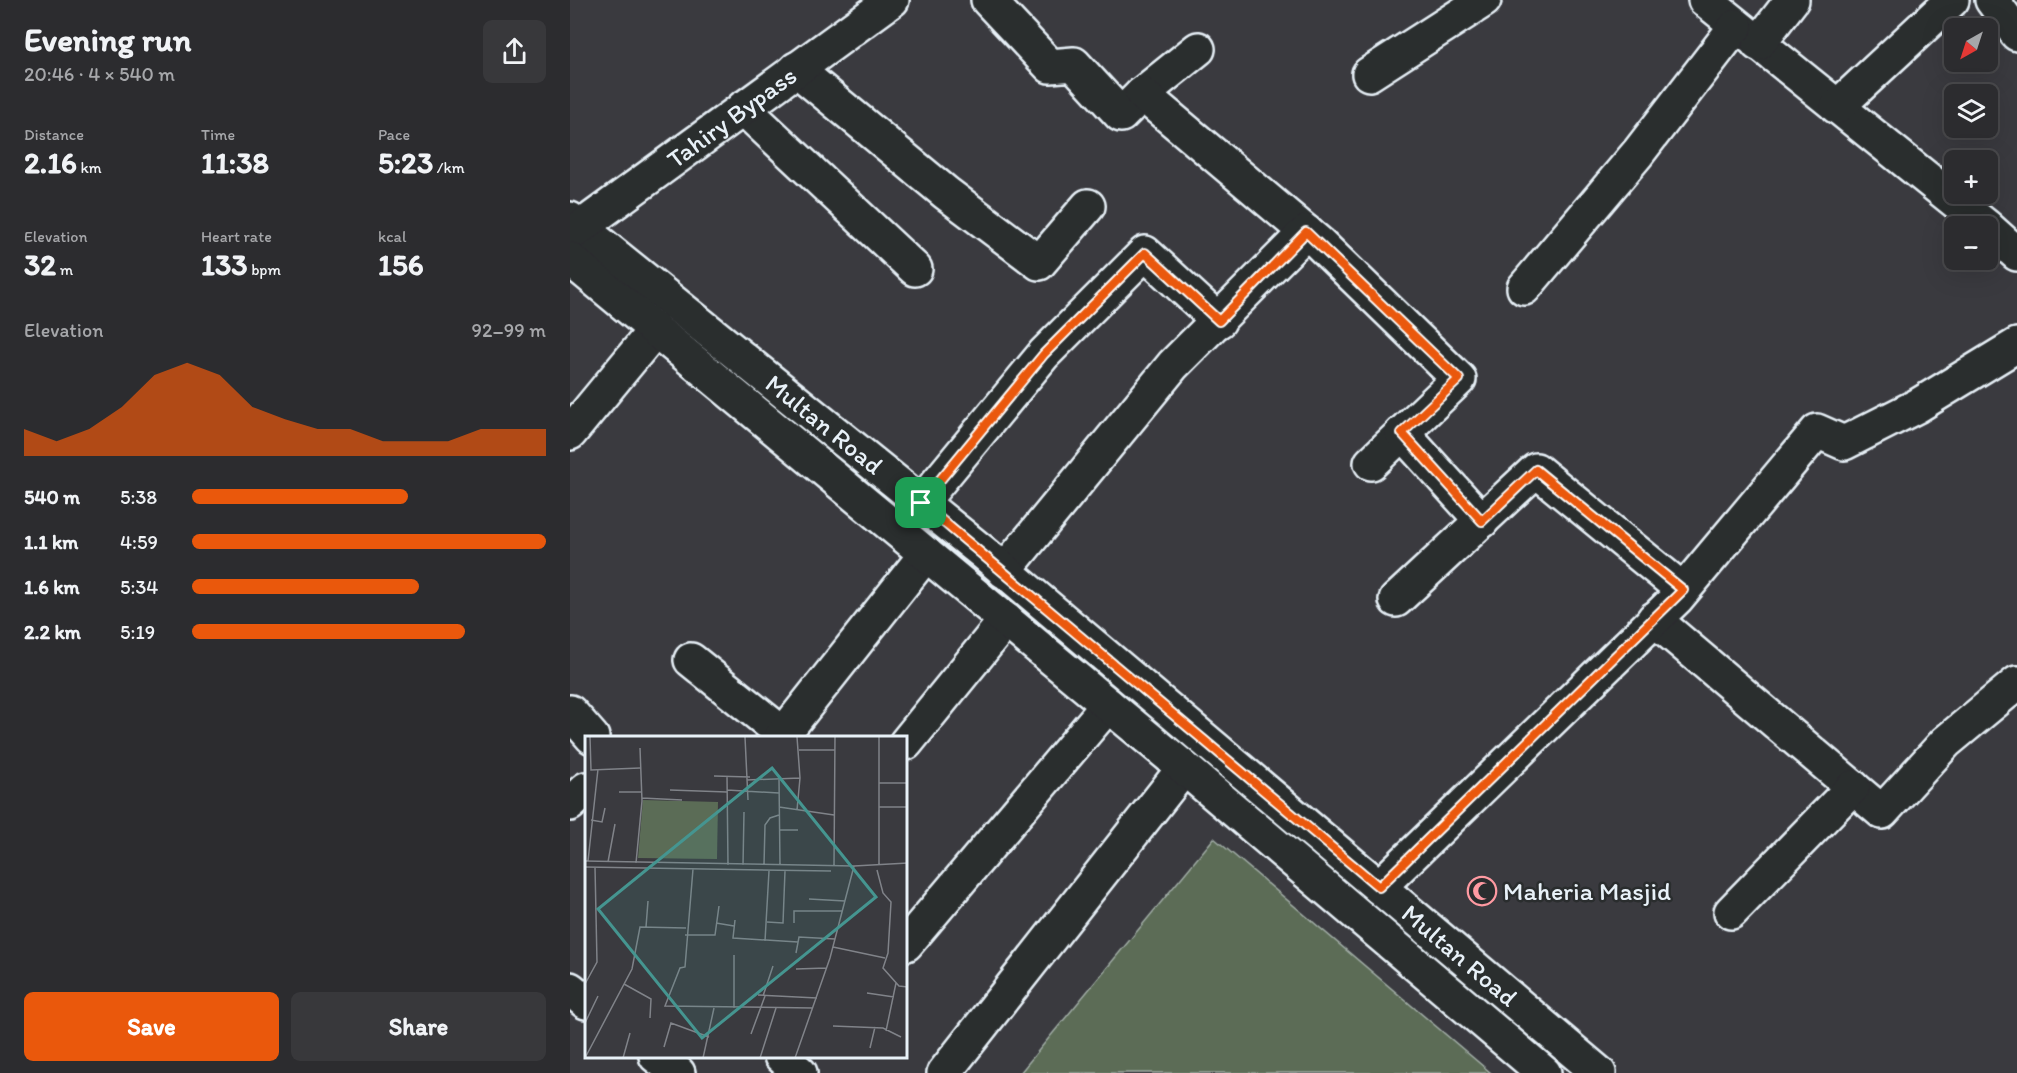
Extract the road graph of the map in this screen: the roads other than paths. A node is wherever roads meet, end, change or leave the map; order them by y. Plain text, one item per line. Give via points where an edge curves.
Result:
1 (892, 0) edge
2 (988, 0) edge
3 (1484, 0) edge
4 (1705, 0) edge
5 (1792, 0) edge
6 (1953, 0) edge
7 (1992, 0) edge
8 (2017, 34) edge
9 (1747, 35) junction
10 (1198, 49) dead end
11 (796, 69) junction
12 (1370, 74) dead end
13 (1142, 94) junction
14 (1837, 107) junction
15 (743, 108) junction
16 (1088, 206) dead end
17 (574, 227) edge
18 (1306, 232) junction
19 (2002, 236) edge
20 (570, 259) edge
21 (915, 269) dead end
22 (1524, 288) dead end
23 (1219, 321) junction
24 (656, 330) junction
25 (2017, 345) edge
26 (570, 433) edge
27 (1402, 433) junction
28 (1371, 463) dead end
29 (921, 503) junction
30 (1482, 521) junction
31 (926, 554) junction
32 (1005, 571) junction
33 (1683, 590) junction
34 (1396, 600) dead end
35 (1654, 619) junction
36 (1006, 620) junction
37 (691, 660) dead end
38 (2017, 683) edge
39 (1108, 705) junction
40 (570, 712) edge
41 (782, 735) edge
42 (591, 736) edge
43 (908, 741) edge
44 (1184, 768) junction
45 (1853, 787) junction
46 (585, 790) edge
47 (570, 804) edge
48 (1379, 887) junction
49 (1731, 912) dead end
50 (908, 942) edge
51 (659, 1058) edge
52 (678, 1073) edge
53 (944, 1073) edge
54 (1544, 1073) edge
55 (1599, 1073) edge

1 - 11 street, Tahiry Bypass
2 - 13 street via 1050,66 1074,64 1121,115
3 - 12 street
4 - 9 street
5 - 9 street
6 - 14 street
7 - 8 street
9 - 14 street
9 - 22 street via 1638,153
10 - 13 street
11 - 15 street, Tahiry Bypass
11 - 16 street via 946,193 1039,263
13 - 18 street
14 - 19 street
15 - 17 street, Tahiry Bypass
15 - 21 street
17 - 29 street, Multan Road
18 - 23 street
18 - 27 street via 1459,379
20 - 24 street, Multan Road
23 - 29 street via 1145,253 1044,354
23 - 32 street via 1173,365
24 - 26 street
24 - 31 street, Multan Road
25 - 33 street via 1917,406 1844,442 1817,431
27 - 28 street
27 - 30 street
29 - 32 street, Multan Road
30 - 33 street via 1536,470
30 - 34 street
31 - 36 street, Multan Road
31 - 41 street
32 - 48 street, Multan Road
33 - 35 street
35 - 45 street
35 - 48 street
36 - 39 street, Multan Road
36 - 43 street
37 - 41 street
38 - 45 street via 1946,742 1882,812
39 - 44 street, Multan Road
39 - 50 street
40 - 42 street
44 - 53 street
44 - 54 street, Multan Road
45 - 49 street
46 - 47 street
48 - 55 street, Multan Road
51 - 52 street

